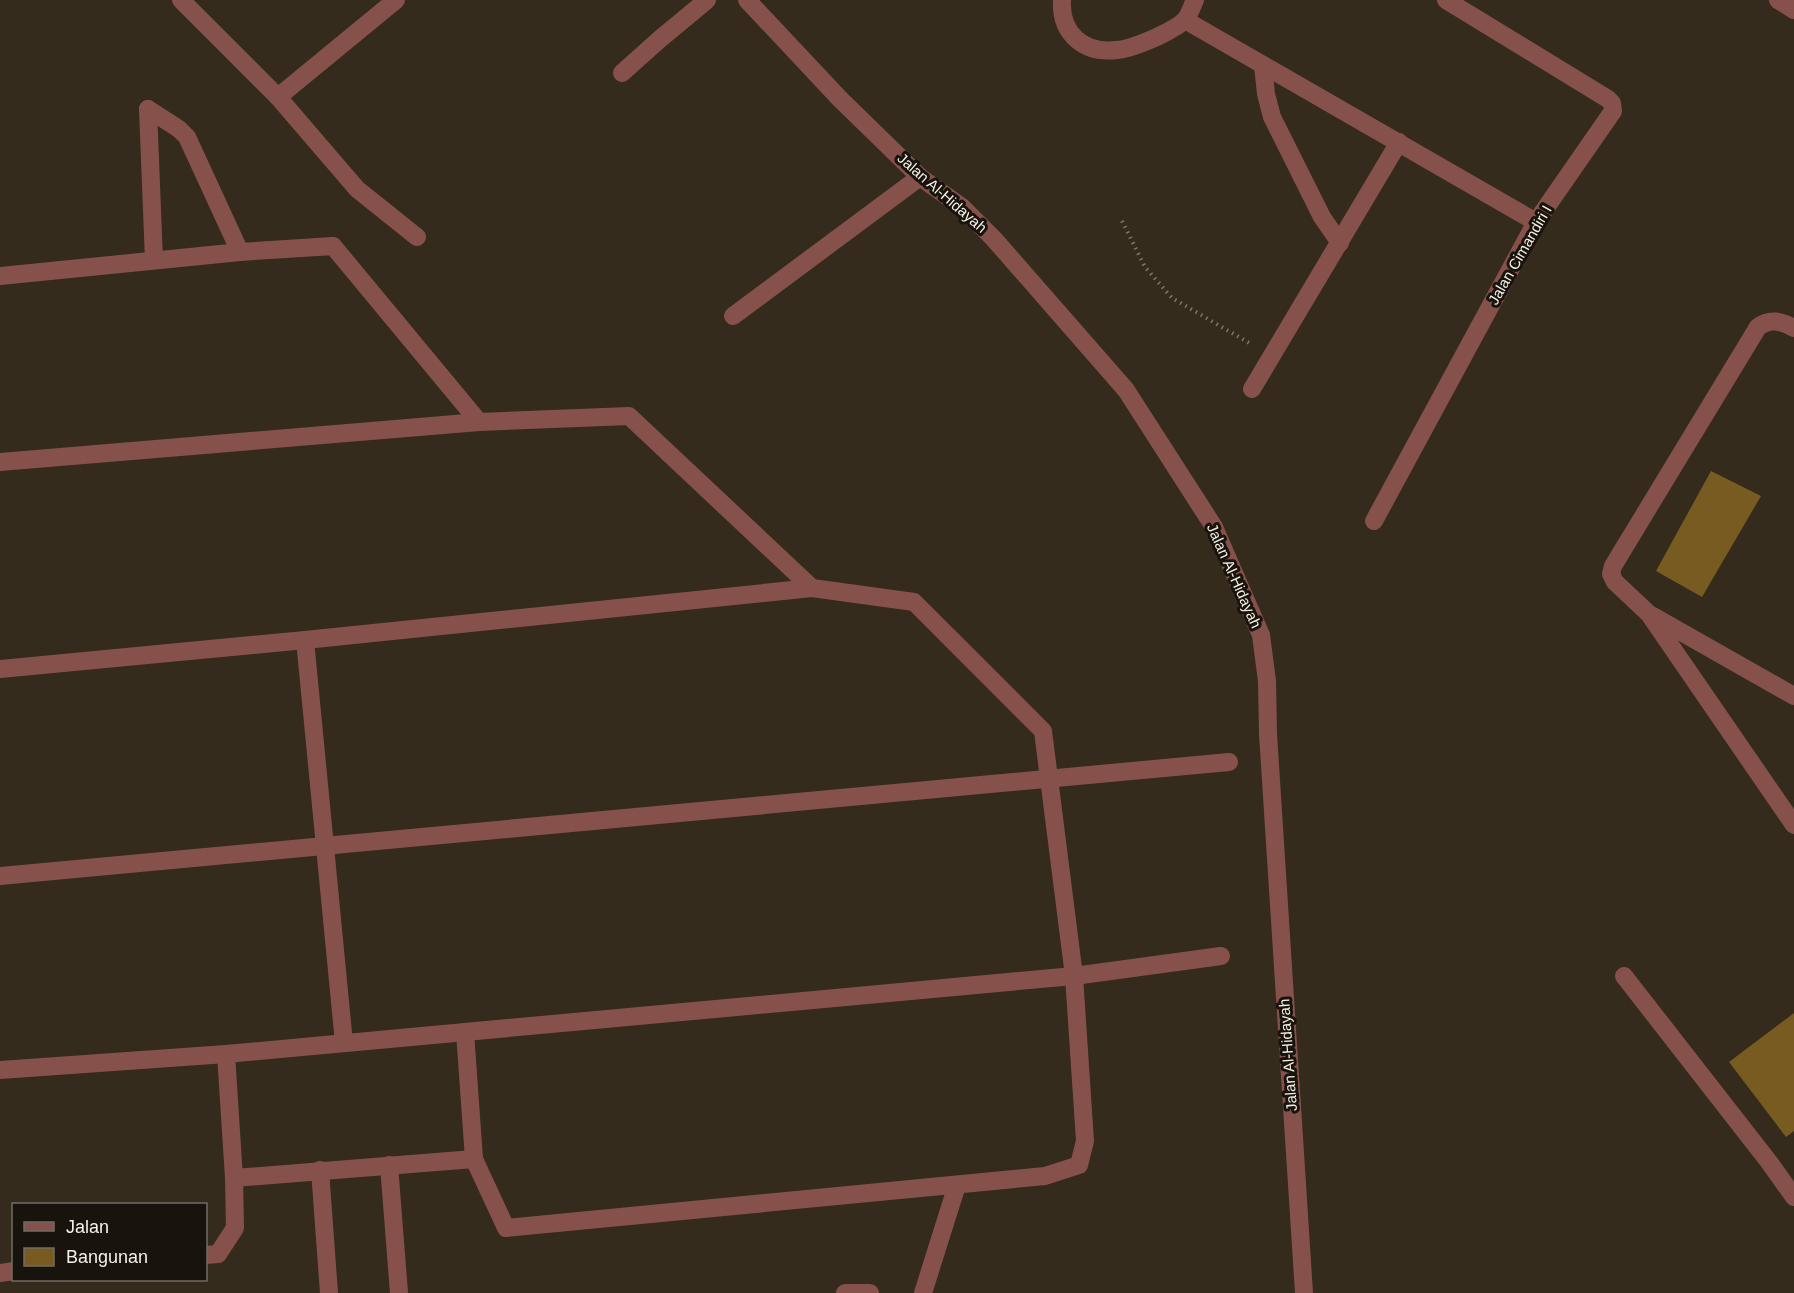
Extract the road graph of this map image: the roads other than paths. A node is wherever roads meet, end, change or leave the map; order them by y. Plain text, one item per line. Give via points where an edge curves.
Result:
1 (181, 0) edge
2 (396, 0) edge
3 (707, 0) edge
4 (747, 0) edge
5 (1062, 0) edge
6 (1196, 0) edge
7 (1446, 0) edge
8 (1778, 0) edge
9 (1794, 10) edge
10 (1185, 20) junction
11 (1263, 65) junction
12 (622, 73) dead end
13 (279, 97) junction
14 (1399, 142) junction
15 (920, 177) junction
16 (1536, 222) junction
17 (417, 237) dead end
18 (1340, 243) junction
19 (240, 252) junction
20 (154, 260) junction
21 (0, 276) edge
22 (733, 316) dead end
23 (1794, 328) edge
24 (1252, 389) dead end
25 (479, 422) junction
26 (0, 462) edge
27 (1374, 521) dead end
28 (812, 588) junction
29 (1649, 614) junction
30 (305, 640) junction
31 (0, 669) edge
32 (1794, 696) edge
33 (1229, 762) dead end
34 (1049, 778) junction
35 (1794, 825) edge
36 (325, 845) junction
37 (0, 876) edge
38 (1221, 956) dead end
39 (1074, 976) junction
40 (1624, 976) dead end
41 (465, 1032) junction
42 (344, 1043) junction
43 (226, 1054) junction
44 (0, 1070) edge
45 (474, 1159) junction
46 (389, 1165) junction
47 (320, 1170) junction
48 (234, 1178) junction
49 (957, 1185) junction
50 (1794, 1197) edge
51 (207, 1255) edge
52 (329, 1293) edge
53 (399, 1293) edge
54 (845, 1293) edge
55 (870, 1293) edge
56 (923, 1293) edge
57 (1304, 1293) edge

1 - 13 street
2 - 13 street
3 - 12 street
4 - 15 street, Jalan Al-Hidayah
5 - 10 street via 1061,12 1068,30 1093,50 1118,50 1141,43
6 - 10 street
7 - 16 street, Jalan Cimandiri I via 1612,103 1612,114
8 - 9 street
10 - 11 street
11 - 14 street
11 - 18 street via 1272,117 1322,217
13 - 17 street via 357,189
14 - 16 street
14 - 18 street
15 - 22 street
15 - 57 street, Jalan Al-Hidayah via 962,207 994,239 1126,390 1214,527 1261,635
16 - 27 street, Jalan Cimandiri I
18 - 24 street
19 - 20 street
19 - 20 street via 187,137 148,109
19 - 25 street via 333,246
20 - 21 street
23 - 29 street via 1768,321 1758,327 1613,566 1615,582
25 - 26 street
25 - 28 street via 629,416
28 - 30 street
28 - 34 street via 914,602 1043,731
29 - 32 street
29 - 35 street
30 - 31 street
30 - 36 street
33 - 34 street
34 - 36 street
34 - 39 street
36 - 37 street
36 - 42 street
38 - 39 street
39 - 41 street
39 - 49 street via 1085,1141 1079,1165 1045,1176
40 - 50 street
41 - 42 street
41 - 45 street
42 - 43 street
43 - 44 street
43 - 48 street
45 - 46 street
45 - 49 street via 506,1228
46 - 47 street
46 - 53 street
47 - 48 street
47 - 52 street
48 - 51 street via 235,1228 218,1254
49 - 56 street
54 - 55 street

